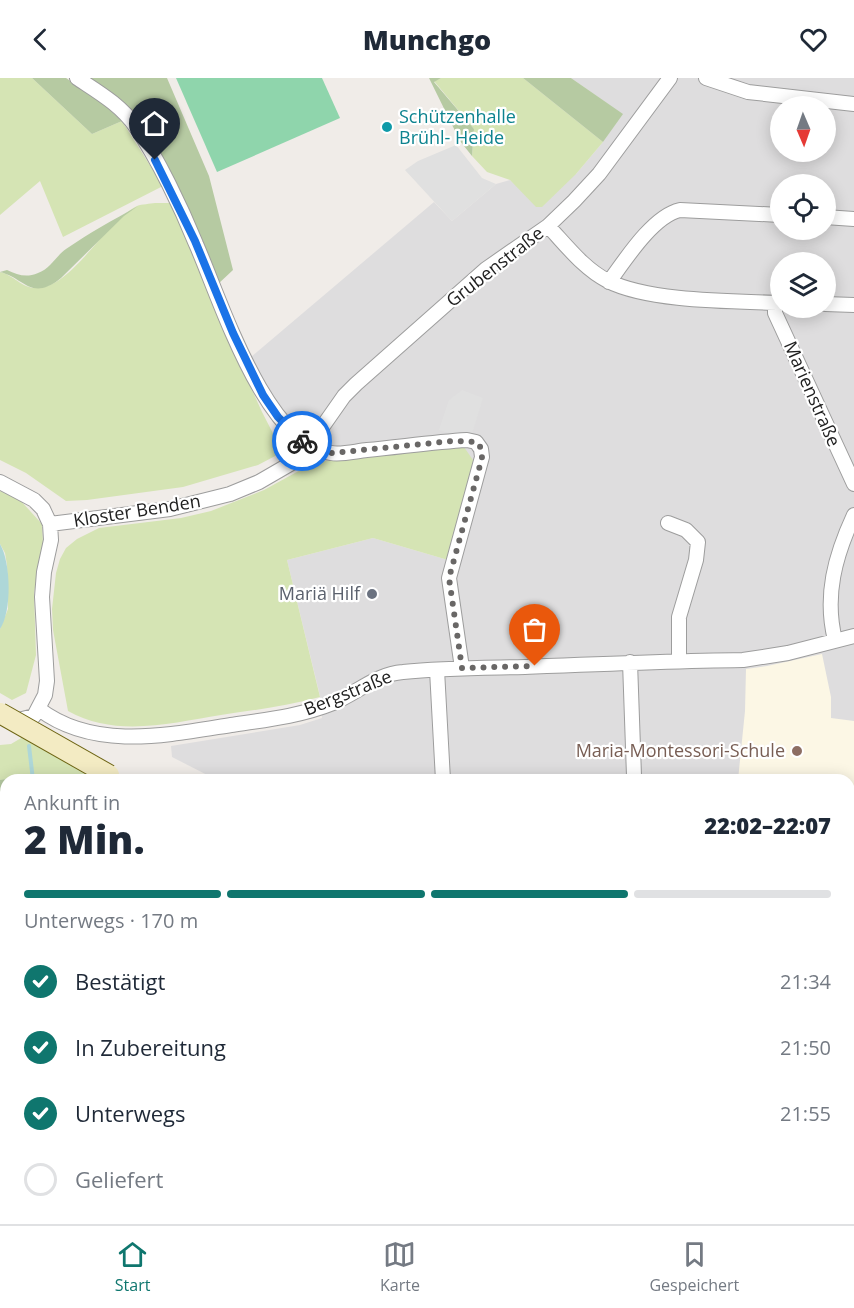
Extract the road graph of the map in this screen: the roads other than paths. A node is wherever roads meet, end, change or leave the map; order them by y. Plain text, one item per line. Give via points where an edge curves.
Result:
1 (77, 78) edge
2 (670, 78) edge
3 (706, 78) edge
4 (854, 104) edge
5 (770, 214) edge
6 (836, 218) edge
7 (854, 219) edge
8 (548, 226) junction
9 (609, 282) junction
10 (770, 302) edge
11 (836, 304) edge
12 (854, 305) edge
13 (777, 318) edge
14 (309, 446) junction
15 (0, 482) edge
16 (854, 484) edge
17 (854, 515) edge
18 (668, 523) dead end
19 (50, 524) junction
20 (854, 636) edge
21 (835, 640) junction
22 (679, 661) junction
23 (630, 662) junction
24 (462, 668) junction
25 (437, 670) junction
26 (39, 709) junction
27 (0, 713) edge
28 (0, 723) edge
29 (109, 774) edge
30 (443, 774) edge
31 (634, 774) edge

1 - 14 street via 112,102 145,142 195,241 263,395 295,436
2 - 8 street, Grubenstraße via 599,174
3 - 4 street via 748,92
5 - 9 street via 673,212 658,222
6 - 7 street
8 - 9 street via 589,269
8 - 14 street, Grubenstraße via 486,269 356,384 327,417
9 - 10 street via 661,296
11 - 12 street
13 - 16 street, Marienstraße
14 - 19 street, Kloster Benden via 297,460 260,482 200,502
14 - 24 street via 332,453 467,440 481,448 482,458 449,578
15 - 19 street via 34,500
17 - 21 street via 835,561 830,620
18 - 22 street via 686,530 698,542 679,617
19 - 26 street via 42,597 47,681
20 - 21 street, Bergstraße
21 - 22 street, Bergstraße via 743,660
22 - 23 street, Bergstraße
23 - 24 street, Bergstraße
23 - 31 street
24 - 25 street, Bergstraße
25 - 26 street, Bergstraße via 386,675 334,703 289,716 148,737 69,727
25 - 30 street
26 - 28 street via 34,716
27 - 29 main road, bridge

